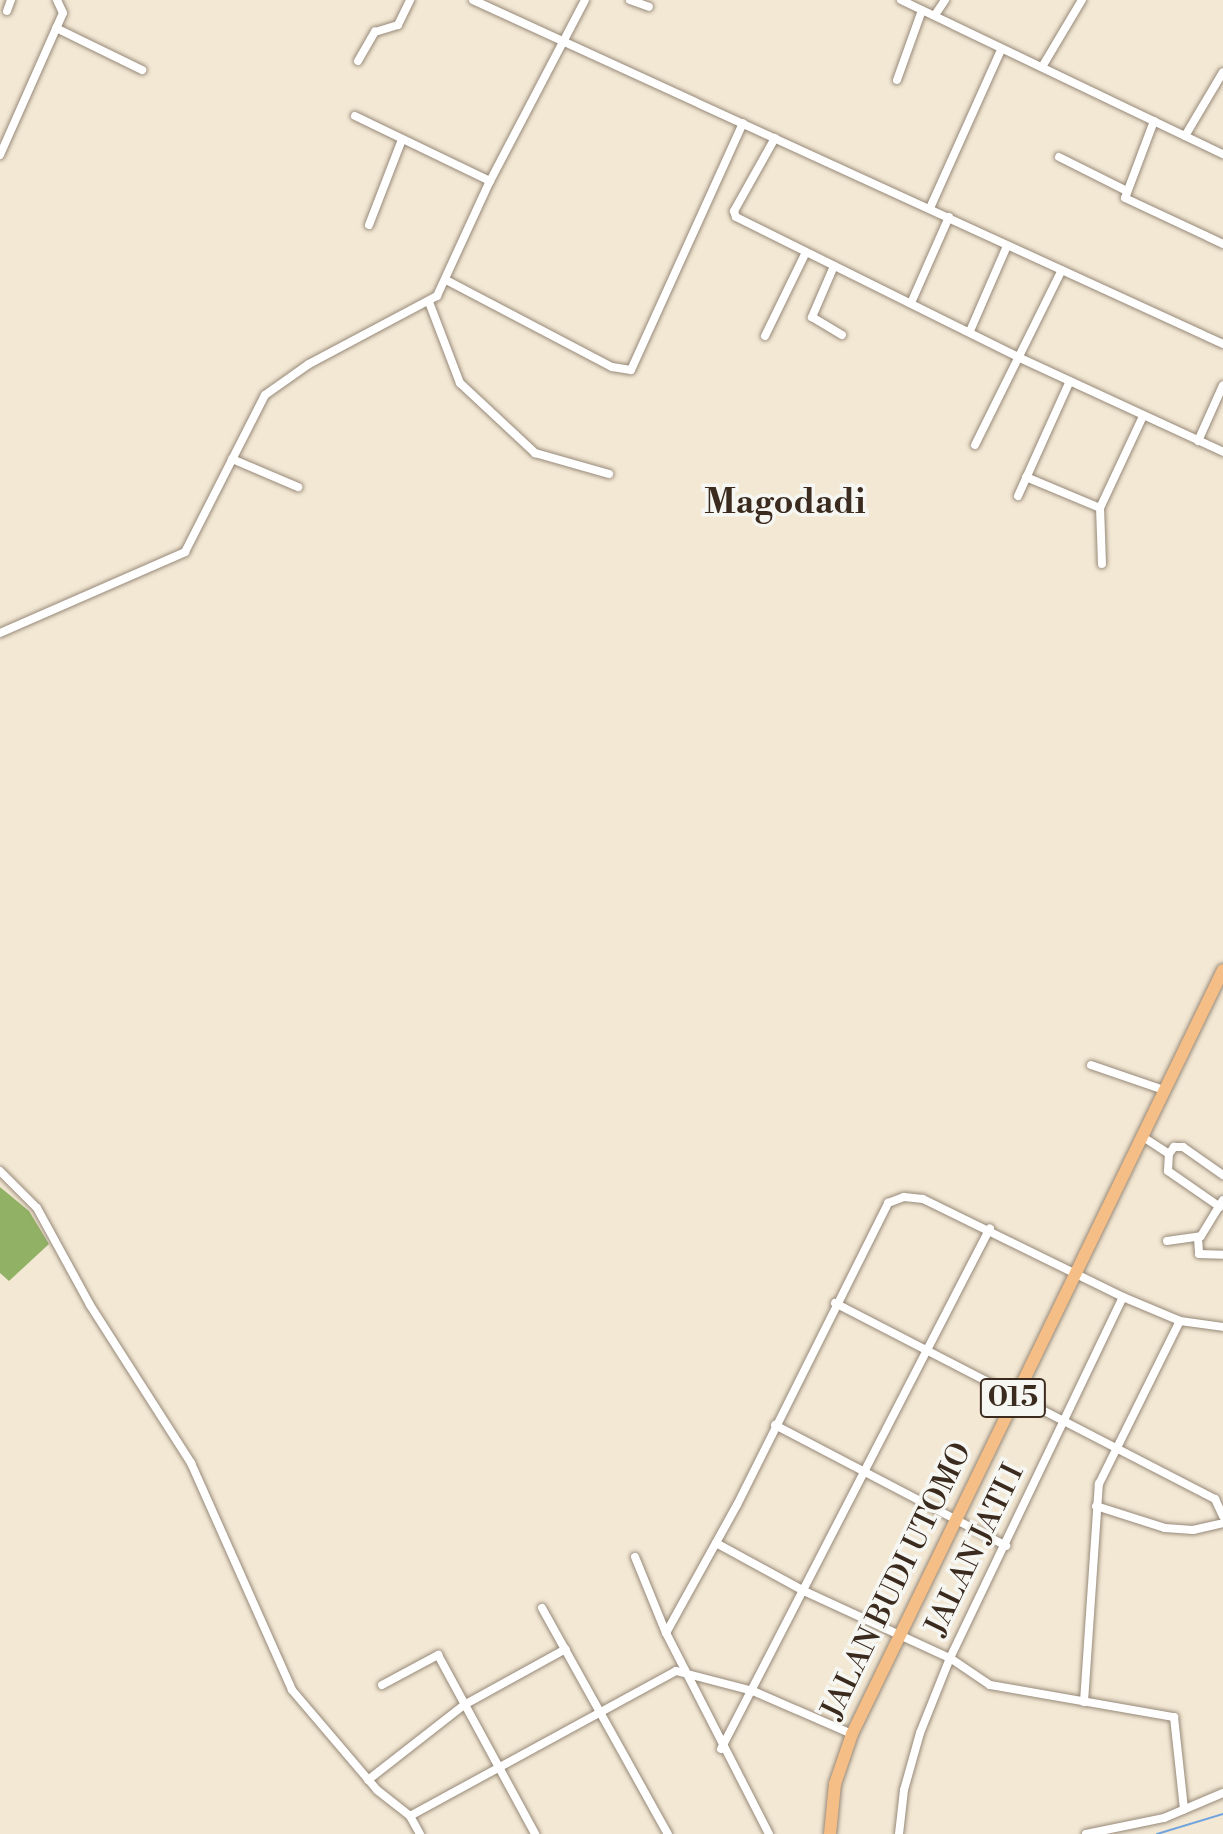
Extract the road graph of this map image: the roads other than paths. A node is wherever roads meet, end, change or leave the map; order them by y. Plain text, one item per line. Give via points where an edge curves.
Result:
1 (11, 0) edge
2 (57, 0) edge
3 (410, 0) edge
4 (473, 0) edge
5 (585, 0) edge
6 (630, 0) edge
7 (901, 0) edge
8 (945, 0) edge
9 (1082, 0) edge
10 (649, 7) dead end
11 (922, 10) junction
12 (7, 11) dead end
13 (935, 15) junction
14 (56, 28) junction
15 (565, 39) junction
16 (1001, 50) junction
17 (358, 61) dead end
18 (1042, 67) junction
19 (142, 70) dead end
20 (1223, 72) edge
21 (897, 80) dead end
22 (355, 116) dead end
23 (1154, 121) junction
24 (743, 123) junction
25 (1185, 136) junction
26 (775, 138) junction
27 (401, 142) junction
28 (1223, 154) edge
29 (0, 155) edge
30 (1059, 157) dead end
31 (490, 181) junction
32 (1125, 190) junction
33 (930, 208) junction
34 (949, 217) junction
35 (369, 225) dead end
36 (1223, 244) edge
37 (1007, 246) junction
38 (806, 252) junction
39 (834, 266) junction
40 (1062, 270) junction
41 (448, 281) junction
42 (429, 302) junction
43 (911, 303) junction
44 (970, 331) junction
45 (842, 335) dead end
46 (765, 336) dead end
47 (1223, 344) edge
48 (1020, 358) junction
49 (1070, 381) junction
50 (1223, 385) edge
51 (1143, 416) junction
52 (1198, 441) junction
53 (975, 445) dead end
54 (1223, 452) edge
55 (232, 459) junction
56 (609, 474) dead end
57 (1026, 477) junction
58 (298, 487) dead end
59 (1018, 496) dead end
60 (1100, 508) junction
61 (1102, 564) dead end
62 (0, 633) edge
63 (1223, 970) edge
64 (1091, 1065) dead end
65 (1164, 1090) junction
66 (1143, 1137) junction
67 (1169, 1154) junction
68 (0, 1171) edge
69 (1223, 1175) edge
70 (1221, 1203) edge
71 (990, 1228) junction
72 (1198, 1238) junction
73 (1167, 1241) dead end
74 (1223, 1255) edge
75 (1075, 1275) junction
76 (1123, 1297) junction
77 (835, 1303) junction
78 (1180, 1321) junction
79 (1223, 1327) edge
80 (929, 1347) junction
81 (1014, 1396) junction
82 (1065, 1419) junction
83 (775, 1425) junction
84 (1117, 1446) junction
85 (867, 1471) junction
86 (1096, 1506) junction
87 (1223, 1516) edge
88 (956, 1520) junction
89 (1223, 1523) edge
90 (716, 1543) junction
91 (1006, 1546) junction
92 (635, 1557) dead end
93 (804, 1591) junction
94 (542, 1608) dead end
95 (666, 1633) junction
96 (898, 1637) junction
97 (566, 1649) junction
98 (950, 1658) junction
99 (682, 1670) junction
100 (382, 1685) dead end
101 (753, 1691) junction
102 (1084, 1702) junction
103 (464, 1705) junction
104 (601, 1709) junction
105 (852, 1734) junction
106 (721, 1749) junction
107 (497, 1764) junction
108 (368, 1780) junction
109 (1223, 1793) edge
110 (1184, 1809) junction
111 (410, 1816) junction
112 (420, 1834) edge
113 (535, 1834) edge
114 (668, 1834) edge
115 (769, 1834) edge
116 (830, 1834) edge
117 (899, 1834) edge
118 (1086, 1834) edge

1 - 12 street
2 - 14 street via 64,9
3 - 17 street via 398,25 375,32
4 - 15 street
5 - 15 street
6 - 10 street
7 - 11 street
8 - 13 street
9 - 18 street
11 - 13 street
11 - 21 street
13 - 16 street
14 - 19 street
14 - 29 street
15 - 24 street
15 - 31 street
16 - 18 street
16 - 33 street
18 - 23 street
20 - 25 street
22 - 27 street
23 - 25 street
23 - 32 street
24 - 26 street
24 - 41 street via 631,370 612,367
25 - 28 street
26 - 33 street
26 - 38 street via 733,212
27 - 31 street
27 - 35 street
30 - 32 street
31 - 41 street
32 - 36 street via 1127,200
33 - 34 street
34 - 37 street
34 - 43 street
37 - 40 street
37 - 44 street
38 - 39 street
38 - 46 street
39 - 43 street
39 - 45 street via 812,317
40 - 47 street
40 - 48 street
41 - 42 street
42 - 55 street via 309,364 265,395
42 - 56 street via 460,383 535,453
43 - 44 street
44 - 48 street
48 - 49 street
48 - 53 street
49 - 51 street
49 - 57 street
50 - 52 street
51 - 52 street
51 - 60 street
52 - 54 street
55 - 58 street
55 - 62 street via 185,552
57 - 59 street
57 - 60 street
60 - 61 street
63 - 65 main road, JALAN BUDI UTOMO / 015
64 - 65 street
65 - 66 main road, JALAN BUDI UTOMO / 015
66 - 67 street
66 - 75 main road, JALAN BUDI UTOMO / 015
67 - 69 street via 1178,1145
67 - 70 street via 1168,1171
68 - 108 street via 37,1208 90,1305 191,1463 292,1690
70 - 72 street
71 - 75 street
71 - 77 street via 923,1199 895,1199 882,1211
71 - 80 street
72 - 73 street
72 - 74 street via 1199,1254
75 - 76 street
75 - 81 main road, JALAN BUDI UTOMO / 015
76 - 78 street
76 - 82 street, JALAN JATI I
77 - 80 street
77 - 83 street
78 - 79 street
78 - 84 street
80 - 81 street
80 - 85 street
81 - 82 street
81 - 88 main road, JALAN BUDI UTOMO / 015
82 - 84 street
82 - 91 street, JALAN JATI I
83 - 85 street
83 - 90 street
84 - 86 street via 1099,1484
84 - 87 street via 1215,1499
85 - 88 street
85 - 93 street
86 - 89 street via 1165,1528 1193,1530
86 - 102 street
88 - 91 street
88 - 96 main road, JALAN BUDI UTOMO / 015
90 - 93 street
90 - 95 street
91 - 98 street, JALAN JATI I
92 - 95 street
93 - 96 street
93 - 101 street
94 - 97 street
95 - 99 street
96 - 98 street
96 - 105 main road, JALAN BUDI UTOMO / 015
97 - 103 street
97 - 104 street
98 - 102 street via 1001,1690
98 - 117 street, JALAN JATI I via 920,1733 904,1790
99 - 101 street
99 - 104 street
99 - 106 street
100 - 103 street via 437,1655
101 - 105 street
101 - 106 street
102 - 110 street via 1174,1717
103 - 107 street
103 - 108 street
104 - 107 street
104 - 114 street
105 - 116 main road, JALAN BUDI UTOMO / 015 via 835,1784
106 - 115 street
107 - 111 street
107 - 113 street
108 - 111 street
109 - 110 street
110 - 118 street
111 - 112 street

